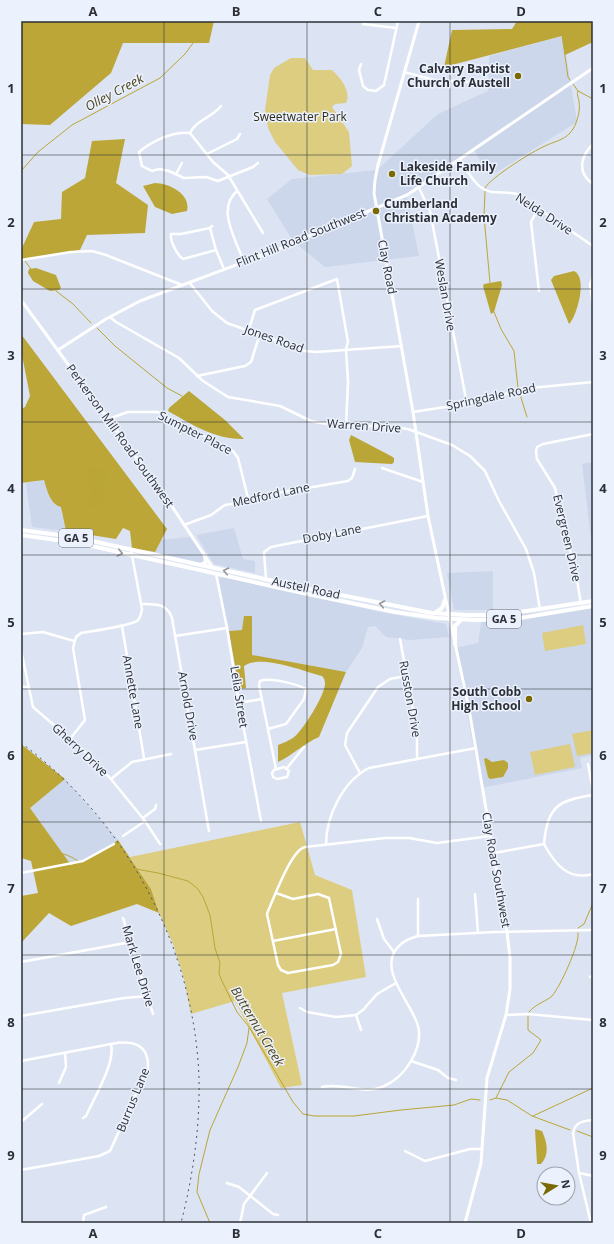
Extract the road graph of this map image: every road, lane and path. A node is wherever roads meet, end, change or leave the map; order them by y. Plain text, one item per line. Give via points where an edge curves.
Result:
1 (398, 21) edge
2 (419, 21) edge
3 (364, 24) dead end
4 (396, 28) junction
5 (361, 64) dead end
6 (593, 68) edge
7 (404, 72) junction
8 (470, 83) dead end
9 (221, 106) dead end
10 (190, 133) junction
11 (240, 134) dead end
12 (593, 144) edge
13 (207, 154) junction
14 (460, 159) junction
15 (182, 163) dead end
16 (258, 163) dead end
17 (176, 174) junction
18 (229, 177) junction
19 (593, 184) edge
20 (419, 188) junction
21 (237, 191) junction
22 (377, 207) junction
23 (538, 209) junction
24 (263, 233) dead end
25 (593, 246) edge
26 (216, 250) junction
27 (21, 260) edge
28 (244, 262) junction
29 (224, 269) junction
30 (593, 276) edge
31 (188, 282) junction
32 (182, 285) junction
33 (539, 292) dead end
34 (21, 300) edge
35 (593, 306) edge
36 (110, 317) junction
37 (249, 329) junction
38 (260, 334) junction
39 (402, 346) junction
40 (346, 349) junction
41 (58, 350) junction
42 (197, 376) junction
43 (593, 382) edge
44 (466, 404) junction
45 (413, 412) junction
46 (108, 419) junction
47 (346, 426) junction
48 (415, 433) junction
49 (593, 434) edge
50 (382, 468) dead end
51 (355, 469) dead end
52 (422, 482) junction
53 (248, 498) junction
54 (428, 516) junction
55 (184, 525) junction
56 (21, 530) edge
57 (21, 535) edge
58 (131, 550) junction
59 (133, 556) junction
60 (205, 556) junction
61 (200, 565) junction
62 (213, 568) junction
63 (216, 574) junction
64 (266, 579) junction
65 (445, 600) junction
66 (593, 601) edge
67 (581, 603) junction
68 (141, 604) junction
69 (593, 606) edge
70 (582, 608) junction
71 (540, 610) junction
72 (434, 613) junction
73 (448, 614) junction
74 (449, 619) junction
75 (463, 620) junction
76 (122, 626) junction
77 (227, 628) junction
78 (21, 634) edge
79 (175, 636) junction
80 (400, 639) dead end
81 (74, 641) junction
82 (455, 644) junction
83 (21, 650) edge
84 (406, 676) junction
85 (28, 687) junction
86 (21, 688) edge
87 (262, 698) junction
88 (239, 703) junction
89 (268, 730) junction
90 (70, 739) junction
91 (246, 742) junction
92 (304, 746) dead end
93 (476, 748) junction
94 (195, 750) junction
95 (171, 754) dead end
96 (144, 758) junction
97 (417, 759) junction
98 (588, 764) dead end
99 (276, 768) junction
100 (287, 768) junction
101 (360, 773) junction
102 (111, 779) junction
103 (593, 791) edge
104 (593, 795) edge
105 (156, 805) dead end
106 (144, 819) junction
107 (261, 821) dead end
108 (210, 831) dead end
109 (123, 836) dead end
110 (490, 836) junction
111 (114, 844) dead end
112 (160, 844) dead end
113 (544, 844) junction
114 (326, 845) junction
115 (493, 853) junction
116 (21, 873) edge
117 (593, 874) edge
118 (276, 893) junction
119 (475, 894) dead end
120 (418, 899) dead end
121 (123, 918) dead end
122 (377, 919) dead end
123 (336, 929) junction
124 (593, 930) edge
125 (507, 932) junction
126 (478, 933) junction
127 (418, 936) junction
128 (273, 941) junction
129 (131, 942) junction
130 (394, 952) junction
131 (21, 962) edge
132 (396, 983) junction
133 (148, 996) junction
134 (300, 1008) dead end
135 (153, 1014) dead end
136 (356, 1015) junction
137 (506, 1015) junction
138 (21, 1016) edge
139 (593, 1020) edge
140 (361, 1030) dead end
141 (111, 1044) junction
142 (65, 1053) junction
143 (21, 1061) edge
144 (411, 1061) junction
145 (456, 1080) dead end
146 (59, 1083) dead end
147 (322, 1087) dead end
148 (42, 1104) dead end
149 (83, 1118) dead end
150 (593, 1120) edge
151 (21, 1122) edge
152 (483, 1149) junction
153 (405, 1150) dead end
154 (21, 1170) edge
155 (268, 1172) dead end
156 (579, 1173) junction
157 (593, 1176) edge
158 (227, 1184) dead end
159 (249, 1195) junction
160 (106, 1207) dead end
161 (278, 1215) dead end
162 (83, 1223) edge
163 (240, 1223) edge
164 (465, 1223) edge
165 (591, 1223) edge

1 - 4 street
2 - 7 street, Clay Road
3 - 4 street
4 - 5 street via 384,85 376,91 363,86 359,70
6 - 14 street, Flint Hill Road Southwest
7 - 8 street via 438,81
7 - 22 street, Clay Road via 375,180
9 - 10 street
10 - 13 street
10 - 17 street via 176,134 149,144 139,152 142,166 147,170 165,170
11 - 13 street via 237,139
12 - 19 street via 584,156 582,165 584,175
13 - 18 street
14 - 20 street, Flint Hill Road Southwest
14 - 23 street, Nelda Drive via 483,189 517,194
15 - 17 street
16 - 18 street
17 - 18 street via 190,179 206,177 218,181
18 - 21 street
20 - 22 street, Flint Hill Road Southwest
20 - 44 street, Weslan Drive via 430,211
21 - 24 street
21 - 28 street via 229,200 227,211
22 - 28 street, Flint Hill Road Southwest
22 - 39 street, Clay Road
23 - 25 street, Nelda Drive
23 - 33 street via 532,222
26 - 26 street via 211,227 171,234 170,238 183,259
26 - 29 street
27 - 32 street via 92,251 106,254
28 - 29 street, Flint Hill Road Southwest
29 - 31 street, Flint Hill Road Southwest
30 - 35 street via 590,285
31 - 32 street, Flint Hill Road Southwest
31 - 37 street, Jones Road via 201,300 220,318 227,323
32 - 36 street, Flint Hill Road Southwest via 140,301
34 - 41 street, Perkerson Mill Road Southwest
36 - 41 street, Flint Hill Road Southwest
36 - 42 street, Warren Drive via 179,358
37 - 38 street, Jones Road
37 - 40 street via 255,310 338,279 347,333
38 - 40 street, Jones Road via 305,351
38 - 42 street via 251,362 246,366
39 - 40 street, Jones Road
39 - 45 street, Clay Road
40 - 47 street
41 - 46 street, Perkerson Mill Road Southwest
42 - 47 street, Warren Drive via 228,397 280,406 311,421
43 - 44 street, Springdale Road via 520,389 498,398
44 - 45 street, Springdale Road
45 - 48 street, Clay Road
46 - 53 street, Sumpter Place via 128,412 158,412 233,451 238,458
46 - 55 street, Perkerson Mill Road Southwest
47 - 48 street, Warren Drive via 385,426 408,429
48 - 52 street, Clay Road
48 - 71 street, Warren Drive via 462,450 484,470 526,549 534,573
49 - 67 street, Evergreen Drive via 542,444 537,448 537,458 555,488
50 - 52 street
51 - 53 street, Medford Lane via 348,481
52 - 54 street, Clay Road
53 - 55 street, Medford Lane via 244,502 225,505 211,515
54 - 64 street, Doby Lane via 270,547 264,552
54 - 65 street, Clay Road Southwest
55 - 60 street, Perkerson Mill Road Southwest
56 - 58 main road, Austell Road / GA 5 via 63,535
57 -> 59 main road, Austell Road / GA 5 via 78,543
58 - 59 street
58 - 61 main road, Austell Road / GA 5
59 - 63 main road, Austell Road / GA 5
59 - 68 street
60 - 61 main road via 205,563
60 - 62 street, Perkerson Mill Road Southwest
61 - 62 main road, Austell Road / GA 5
62 - 63 street, Perkerson Mill Road Southwest
64 -> 62 main road, Austell Road / GA 5
63 - 74 main road, Austell Road / GA 5 via 395,612
63 - 77 street, Lelia Street
72 -> 64 main road, Austell Road / GA 5
65 - 72 main road via 442,608
65 - 73 street, Clay Road Southwest
66 - 67 main road, Austell Road / GA 5
67 - 70 street, Evergreen Drive
67 - 71 main road, Austell Road / GA 5
68 - 76 street via 141,615 138,620
68 - 79 street, Arnold Drive via 158,604 167,609 172,618
69 - 70 main road, Austell Road / GA 5
70 - 75 main road, Austell Road / GA 5 via 514,619
71 - 73 main road, Austell Road / GA 5 via 490,615
72 - 73 main road, Austell Road / GA 5
73 - 74 street, Clay Road Southwest
74 - 75 main road, Austell Road / GA 5
74 - 82 street, Clay Road Southwest
75 - 82 main road via 455,626
76 - 81 street via 81,633
76 - 96 street, Annette Lane
77 - 79 street
77 - 88 street, Lelia Street
78 - 81 street via 43,632
79 - 94 street, Arnold Drive
80 - 84 street, Russton Drive
81 - 90 street via 73,648 86,720
82 - 93 street, Clay Road Southwest
83 - 85 street, Gherry Drive
84 - 97 street, Russton Drive via 417,733
84 - 101 street via 390,679 378,687 347,733 346,745
85 - 86 street
85 - 90 street, Gherry Drive via 32,707
87 - 88 street
87 - 89 street
87 - 89 street via 260,681 264,679 306,689 304,699 291,720 281,727
88 - 91 street, Lelia Street
89 - 99 street
90 - 102 street, Gherry Drive
91 - 94 street
91 - 107 street, Lelia Street
92 - 100 street
93 - 97 street
93 - 110 street, Clay Road Southwest
94 - 108 street, Arnold Drive
95 - 96 street
96 - 102 street via 132,762
97 - 101 street via 369,768
98 - 103 street
99 - 100 street
99 - 100 street via 272,774 277,779 288,776
101 - 114 street via 339,798 328,827
102 - 106 street, Gherry Drive
104 - 113 street via 566,801 554,808 546,824
105 - 106 street
106 - 109 street
106 - 112 street, Gherry Drive
110 - 114 street via 438,843 409,838 385,838
110 - 115 street, Clay Road Southwest
111 - 116 street via 83,861
113 - 115 street
113 - 117 street via 568,873 576,876
114 - 118 street via 298,850
115 - 125 street, Clay Road Southwest
118 - 123 street via 293,899 318,894 327,896 331,903
118 - 128 street via 267,914
119 - 126 street
120 - 127 street
121 - 129 street, Mark Lee Drive
122 - 130 street via 384,939
123 - 128 street
123 - 128 street via 341,957 338,962 326,966 286,973 278,965
124 - 125 street
125 - 126 street
125 - 137 street, Clay Road Southwest via 511,978
126 - 127 street
127 - 130 street via 405,941
129 - 131 street
129 - 133 street, Mark Lee Drive
130 - 132 street via 391,965
132 - 136 street via 377,994
132 - 144 street via 418,1026 419,1039
133 - 135 street, Mark Lee Drive
133 - 138 street
134 - 136 street via 307,1012 336,1017
136 - 140 street
137 - 139 street via 528,1014
137 - 152 street, Clay Road Southwest via 486,1078
141 - 142 street
141 - 149 street via 109,1065
141 - 154 street, Burrus Lane via 130,1042 136,1044 148,1056 148,1068 143,1083 114,1147 99,1156
142 - 143 street
142 - 146 street via 66,1067
144 - 145 street via 438,1070 448,1078
144 - 147 street via 405,1071 383,1087 373,1090 337,1084
148 - 151 street
150 - 156 street via 581,1122 574,1129 573,1140
152 - 153 street via 470,1149 425,1161
152 - 164 street, Clay Road Southwest via 478,1179
155 - 159 street
156 - 157 street
156 - 165 street
158 - 159 street via 237,1186
159 - 161 street via 273,1214
159 - 163 street via 242,1210
160 - 162 street via 84,1215

